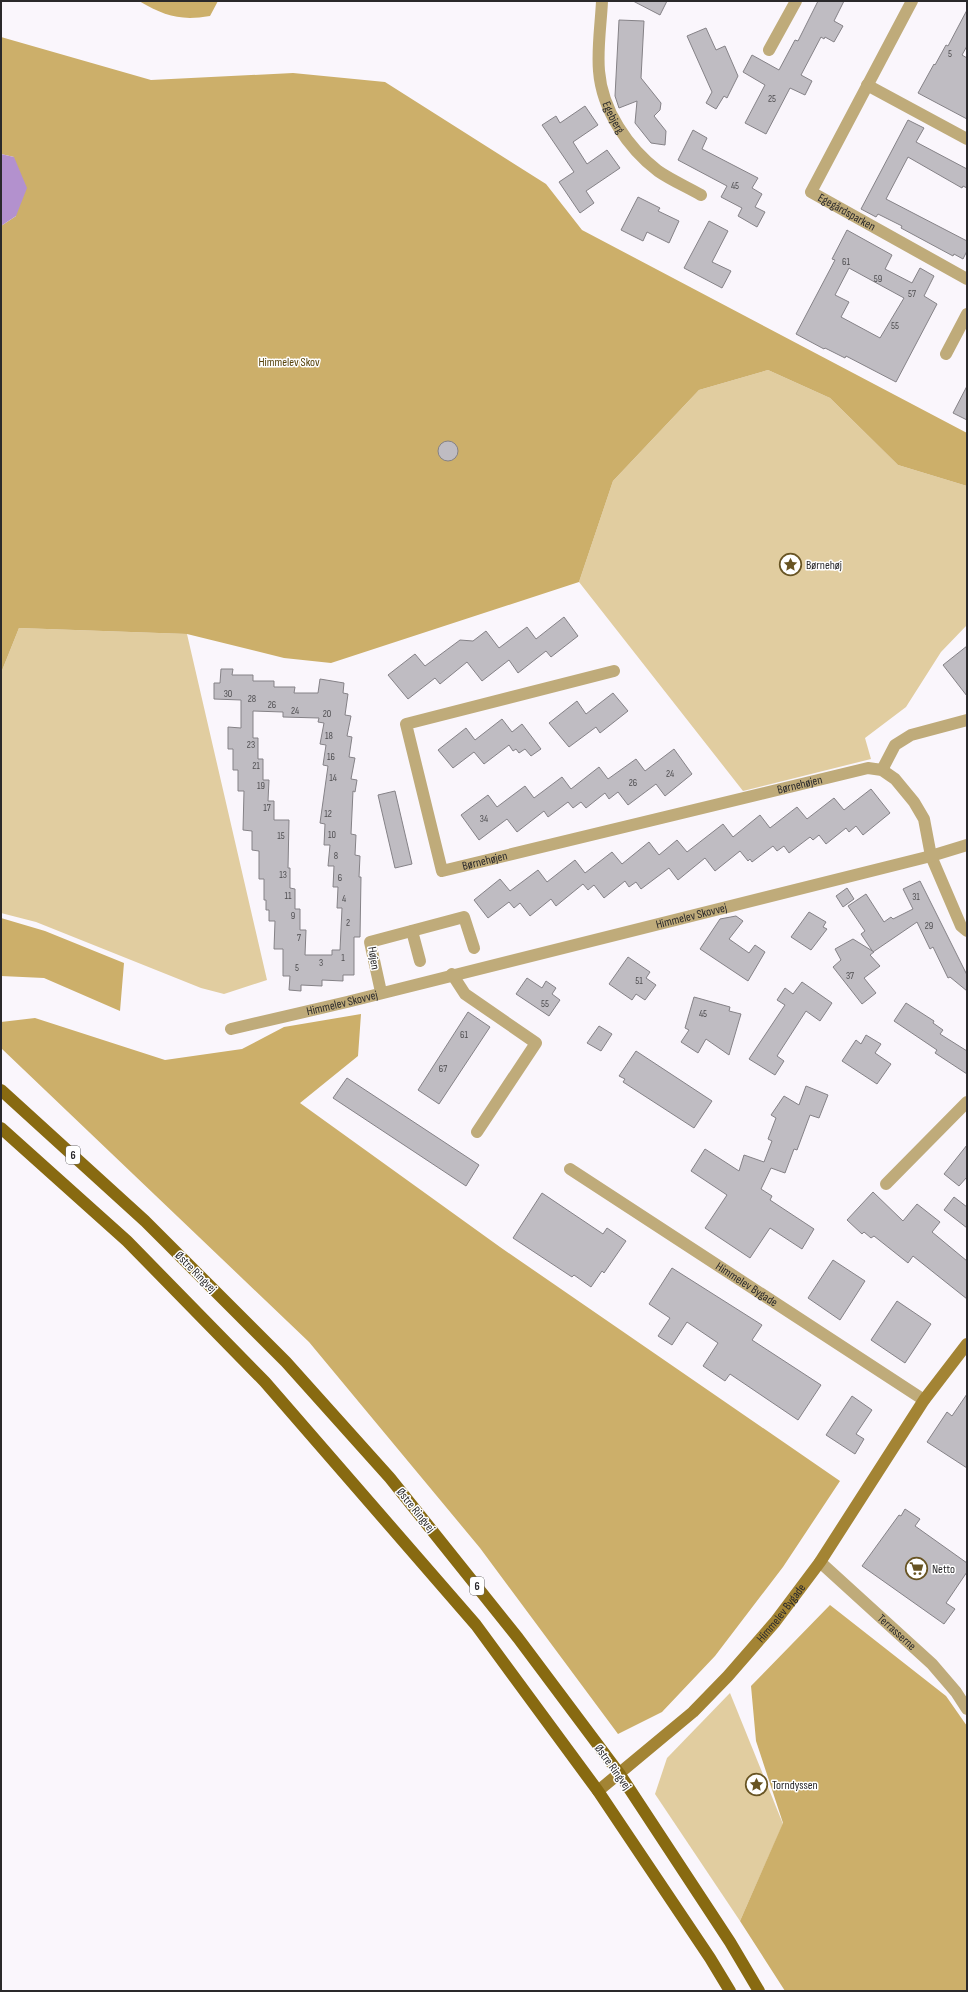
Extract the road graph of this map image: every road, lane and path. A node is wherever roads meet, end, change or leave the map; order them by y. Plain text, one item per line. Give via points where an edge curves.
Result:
1 (602, 1) edge
2 (796, 1) edge
3 (912, 1) edge
4 (769, 50) dead end
5 (867, 85) junction
6 (967, 139) edge
7 (701, 194) dead end
8 (967, 279) edge
9 (967, 314) edge
10 (946, 354) dead end
11 (614, 671) dead end
12 (967, 720) edge
13 (882, 770) junction
14 (967, 845) edge
15 (931, 856) junction
16 (412, 931) junction
17 (967, 931) edge
18 (474, 948) dead end
19 (420, 961) dead end
20 (452, 974) junction
21 (381, 992) junction
22 (231, 1029) dead end
23 (1, 1090) edge
24 (967, 1102) edge
25 (1, 1128) edge
26 (477, 1132) dead end
27 (570, 1169) dead end
28 (886, 1184) dead end
29 (967, 1344) edge
30 (924, 1400) junction
31 (820, 1562) junction
32 (967, 1709) edge
33 (619, 1773) junction
34 (598, 1791) junction
35 (730, 1991) edge
36 (760, 1991) edge

1 - 7 street, Egebjerg via 599,72 607,105 636,152 659,171
2 - 4 street
3 - 5 street, Egegårdsparken
5 - 6 street
5 - 8 street, Egegårdsparken via 812,192
9 - 10 street
11 - 13 street, Børnehøjen via 406,724 442,871 868,768
12 - 13 street via 911,735 895,745
13 - 15 street via 894,779 914,802 924,819
14 - 15 street, Himmelev Skovvej
15 - 17 street via 961,926
15 - 20 street, Himmelev Skovvej
16 - 18 street, Højen via 464,917
16 - 19 street
16 - 21 street, Højen via 370,942
20 - 21 street, Himmelev Skovvej
20 - 26 street via 465,994 536,1043
21 - 22 street, Himmelev Skovvej
23 - 33 main road, Østre Ringvej / 6 via 145,1221 291,1368 390,1478 518,1638
24 - 28 street
25 - 34 main road, 6 via 127,1241 265,1382 476,1626
27 - 30 street, Himmelev Bygade
29 - 30 street, Himmelev Bygade
30 - 31 street, Himmelev Bygade
31 - 32 street, Terrasserne via 932,1664
31 - 33 street, Himmelev Bygade via 774,1622 724,1680 693,1712
33 - 34 street, Himmelev Bygade
33 - 36 main road, Østre Ringvej / 6
34 - 35 main road, 6

